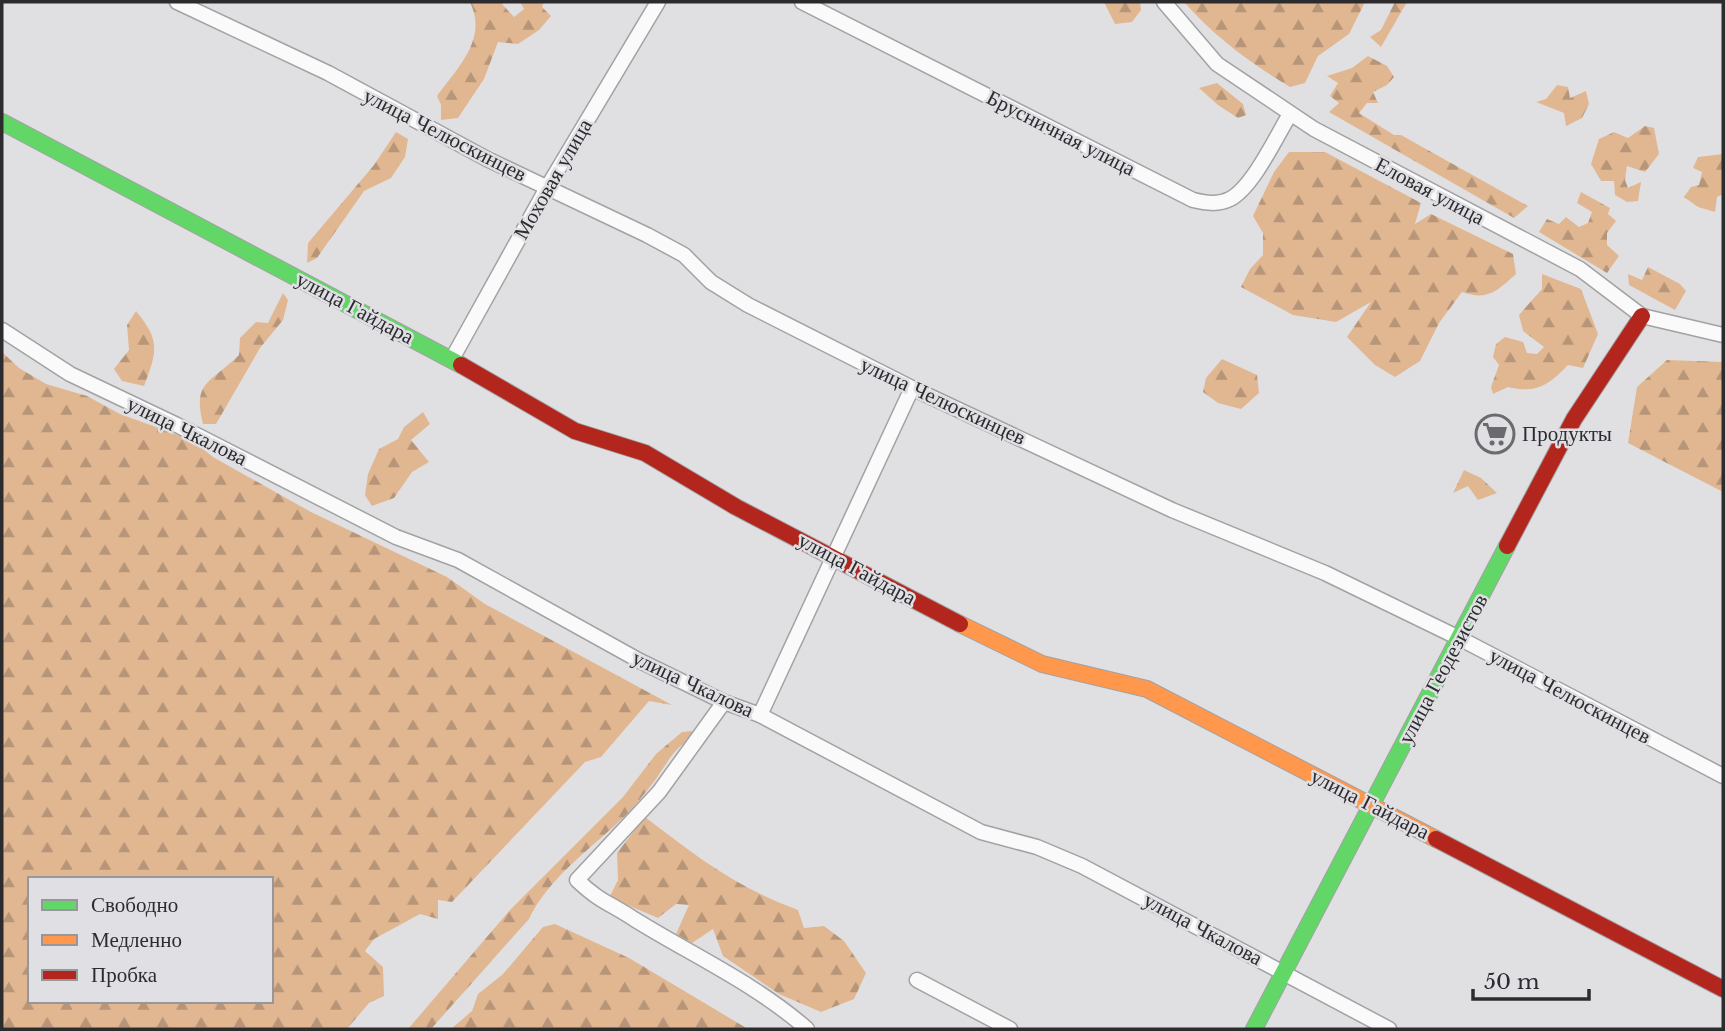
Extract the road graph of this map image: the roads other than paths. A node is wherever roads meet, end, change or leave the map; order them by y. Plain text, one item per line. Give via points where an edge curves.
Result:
1 (177, 2) edge
2 (658, 2) edge
3 (802, 2) edge
4 (1164, 2) edge
5 (1290, 114) junction
6 (2, 122) edge
7 (548, 186) junction
8 (1642, 316) junction
9 (2, 330) edge
10 (1723, 335) edge
11 (452, 359) junction
12 (912, 388) junction
13 (833, 558) junction
14 (1459, 638) junction
15 (724, 702) junction
16 (760, 715) junction
17 (1723, 776) edge
18 (1372, 804) junction
19 (1284, 973) junction
20 (917, 980) dead end
21 (1723, 989) edge
22 (807, 1029) edge
23 (1010, 1029) edge
24 (1254, 1029) edge
25 (1389, 1029) edge

1 - 7 street, улица Челюскинцев
2 - 7 street, Моховая улица
3 - 5 street, Брусничная улица via 1194,200 1212,204 1230,199 1244,188
4 - 5 street, Еловая улица via 1217,64
5 - 8 street, Еловая улица via 1580,269
6 - 11 street, улица Гайдара
7 - 11 street, Моховая улица
7 - 12 street, улица Челюскинцев via 684,256 711,282 748,305
8 - 10 street, Еловая улица
8 - 14 street, улица Геодезистов via 1574,419
9 - 15 street, улица Чкалова via 70,374 396,537 458,560
11 - 13 street, улица Гайдара via 552,419 645,453
12 - 13 street
12 - 14 street, улица Челюскинцев
13 - 16 street
13 - 18 street, улица Гайдара via 1042,664 1147,689
14 - 17 street, улица Челюскинцев
14 - 18 street, улица Геодезистов
15 - 16 street, улица Чкалова
15 - 22 street via 659,792 577,880 598,901 778,1004
16 - 19 street, улица Чкалова via 981,832 1037,847 1082,866
18 - 19 street, улица Геодезистов
18 - 21 street, улица Гайдара
19 - 24 street, улица Геодезистов
19 - 25 street, улица Чкалова
20 - 23 street

